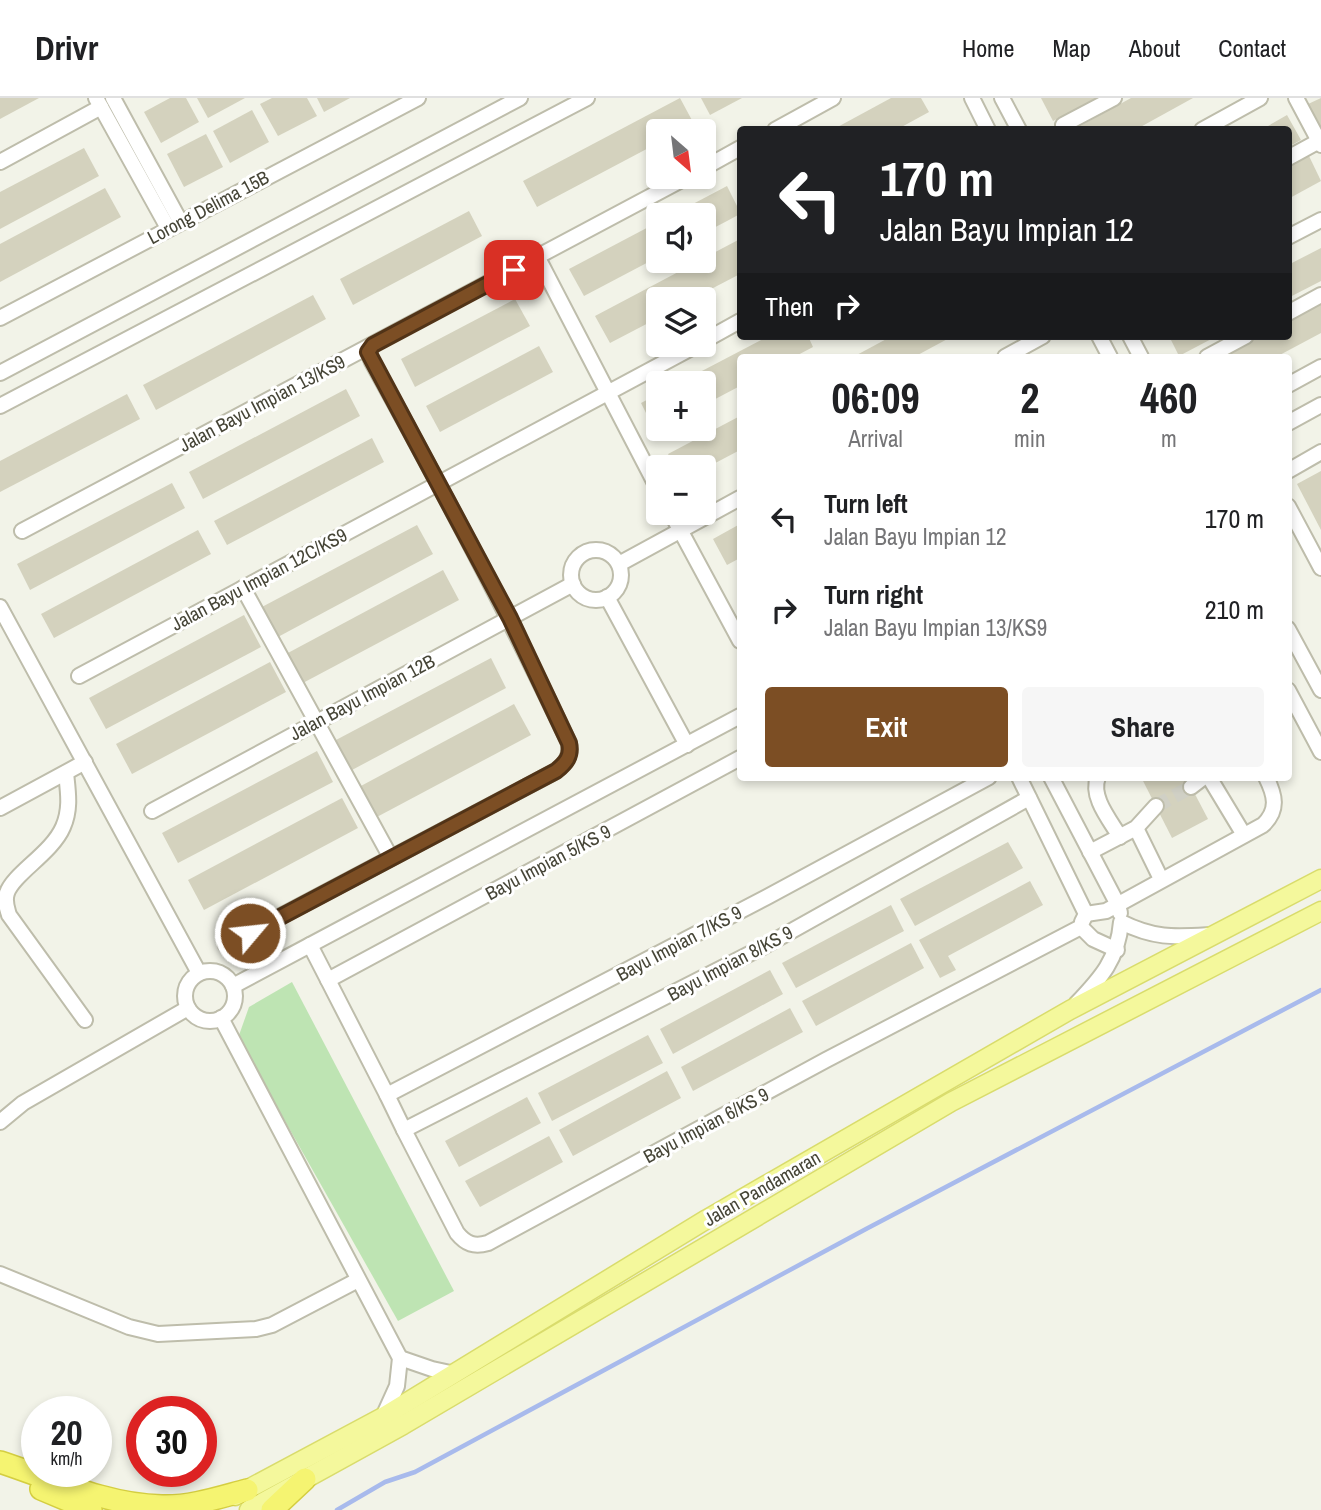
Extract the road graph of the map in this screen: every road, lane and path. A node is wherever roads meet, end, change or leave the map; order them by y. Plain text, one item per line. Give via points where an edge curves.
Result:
1 (418, 98) edge
2 (520, 98) edge
3 (587, 98) edge
4 (833, 98) edge
5 (972, 98) edge
6 (1002, 98) edge
7 (1114, 98) edge
8 (1259, 98) edge
9 (1296, 98) edge
10 (115, 99) edge
11 (98, 103) edge
12 (1063, 125) dead end
13 (782, 126) edge
14 (986, 126) edge
15 (1017, 126) edge
16 (1209, 126) edge
17 (1320, 142) edge
18 (737, 150) edge
19 (1292, 156) edge
20 (716, 161) edge
21 (0, 162) edge
22 (665, 189) edge
23 (1321, 220) edge
24 (174, 225) junction
25 (1292, 235) edge
26 (538, 258) junction
27 (1321, 295) edge
28 (1292, 311) edge
29 (0, 318) edge
30 (737, 323) edge
31 (716, 334) edge
32 (1036, 340) edge
33 (1239, 340) edge
34 (373, 345) junction
35 (1010, 354) edge
36 (1213, 354) edge
37 (675, 357) edge
38 (1321, 368) edge
39 (0, 373) edge
40 (1292, 383) edge
41 (608, 393) junction
42 (1321, 405) edge
43 (0, 406) edge
44 (1292, 421) edge
45 (1321, 452) edge
46 (646, 466) edge
47 (1292, 469) edge
48 (439, 481) junction
49 (737, 500) edge
50 (1292, 514) edge
51 (677, 525) edge
52 (680, 530) junction
53 (22, 531) dead end
54 (619, 564) junction
55 (1321, 568) edge
56 (573, 584) junction
57 (243, 588) junction
58 (607, 597) junction
59 (0, 607) edge
60 (510, 618) junction
61 (737, 635) edge
62 (1292, 636) edge
63 (79, 676) dead end
64 (1321, 690) edge
65 (1292, 697) edge
66 (737, 718) edge
67 (316, 722) junction
68 (687, 745) junction
69 (1321, 751) edge
70 (737, 760) edge
71 (85, 762) junction
72 (66, 773) junction
73 (982, 781) edge
74 (1021, 781) edge
75 (1053, 781) edge
76 (1096, 781) edge
77 (1200, 781) edge
78 (1209, 781) edge
79 (1268, 781) edge
80 (1191, 787) tunnel mouth
81 (1029, 797) junction
82 (1156, 806) tunnel mouth
83 (0, 808) edge
84 (152, 811) dead end
85 (1136, 828) junction
86 (1244, 835) junction
87 (1119, 837) junction
88 (1090, 852) junction
89 (391, 858) junction
90 (1321, 874) edge
91 (1161, 879) junction
92 (1313, 883) edge
93 (1118, 905) junction
94 (1316, 916) edge
95 (1084, 921) junction
96 (1121, 922) junction
97 (1213, 934) junction
98 (226, 945) dead end
99 (310, 945) junction
100 (1117, 950) junction
101 (199, 973) junction
102 (328, 980) junction
103 (233, 986) junction
104 (188, 1008) junction
105 (1070, 1010) junction
106 (221, 1018) junction
107 (85, 1020) dead end
108 (387, 1095) junction
109 (0, 1122) edge
110 (404, 1130) junction
111 (0, 1274) edge
112 (358, 1280) junction
113 (400, 1358) junction
114 (455, 1374) junction
115 (383, 1417) junction
116 (0, 1462) edge
117 (0, 1472) edge
118 (305, 1479) junction
119 (248, 1500) edge
120 (91, 1510) edge
121 (210, 1510) edge
122 (272, 1510) edge

1 - 24 street, Lorong Delima 15B
2 - 39 street
3 - 43 street
4 - 13 street
5 - 14 street
6 - 15 street
7 - 12 street
8 - 16 street
9 - 17 street
10 - 24 street
11 - 21 street
11 - 24 street
17 - 19 street
18 - 20 street
22 - 26 street, Jalan Bayu Impian 13/KS9
23 - 25 street
24 - 29 street, Lorong Delima 15B
26 - 34 street, Jalan Bayu Impian 13/KS9
26 - 41 street
27 - 28 street
30 - 31 street
32 - 35 street
33 - 36 street
34 - 48 street via 368,352 372,362
34 - 53 street, Jalan Bayu Impian 13/KS9
37 - 41 street, Jalan Bayu Impian 12C/KS9
38 - 40 street
41 - 46 street
41 - 48 street, Jalan Bayu Impian 12C/KS9
42 - 44 street
45 - 47 street
48 - 57 street, Jalan Bayu Impian 12C/KS9
48 - 60 street
49 - 52 street
50 - 55 street
51 - 52 street
52 - 54 street
52 - 61 street
54 - 56 street via 605,551 586,552 573,565
54 - 58 street via 621,580
56 - 58 street via 587,598
56 - 60 street, Jalan Bayu Impian 12B
57 - 63 street, Jalan Bayu Impian 12C/KS9
57 - 67 street
58 - 68 street
59 - 71 street
60 - 67 street, Jalan Bayu Impian 12B
60 - 89 street via 569,743 568,758 556,771
62 - 64 street
65 - 69 street
66 - 68 street
67 - 84 street, Jalan Bayu Impian 12B
67 - 89 street
68 - 99 street
70 - 102 street, Bayu Impian 5/KS 9
71 - 72 street
71 - 101 street
72 - 83 street
72 - 107 street via 69,798 63,829 12,884 5,900 9,915
73 - 108 street, Bayu Impian 7/KS 9
74 - 81 street
75 - 88 street
76 - 87 street via 1096,793
77 - 80 street
78 - 86 street
79 - 86 street, Bayu Impian 6/KS 9 via 1275,808 1271,818
81 - 95 street
81 - 110 street, Bayu Impian 8/KS 9 via 763,947
82 - 85 street
85 - 87 street
85 - 91 street
86 - 91 street, Bayu Impian 6/KS 9
87 - 88 street
88 - 93 street
89 - 98 street
90 - 92 main road, Jalan Pandamaran
91 - 93 street, Bayu Impian 6/KS 9
92 - 97 main road, Jalan Pandamaran
93 - 95 street, Bayu Impian 6/KS 9
93 - 96 street
94 - 118 main road, Jalan Pandamaran via 951,1102
95 - 100 street via 1093,939
95 - 110 street, Bayu Impian 6/KS 9 via 488,1243 468,1244 457,1233
96 - 97 street via 1161,936
96 - 100 street
97 - 105 main road, Jalan Pandamaran
99 - 102 street
99 - 103 street
100 - 105 street via 1102,975
101 - 103 street via 223,974
101 - 104 street via 188,985
102 - 108 street
103 - 106 street via 232,1007
104 - 106 street via 206,1020
104 - 109 street via 23,1103
105 - 114 main road, Jalan Pandamaran via 707,1219
106 - 112 street
108 - 110 street, Bayu Impian 6/KS 9
111 - 112 street via 129,1327 158,1334 272,1325
112 - 113 street
113 - 114 street
113 - 115 street via 397,1386
114 - 115 main road, Jalan Pandamaran
115 - 119 main road, Jalan Pandamaran
116 - 119 highway via 119,1502 163,1506
117 - 120 highway
118 - 119 main road, Jalan Pandamaran
118 - 122 highway
119 - 121 main road, Jalan Pandamaran

